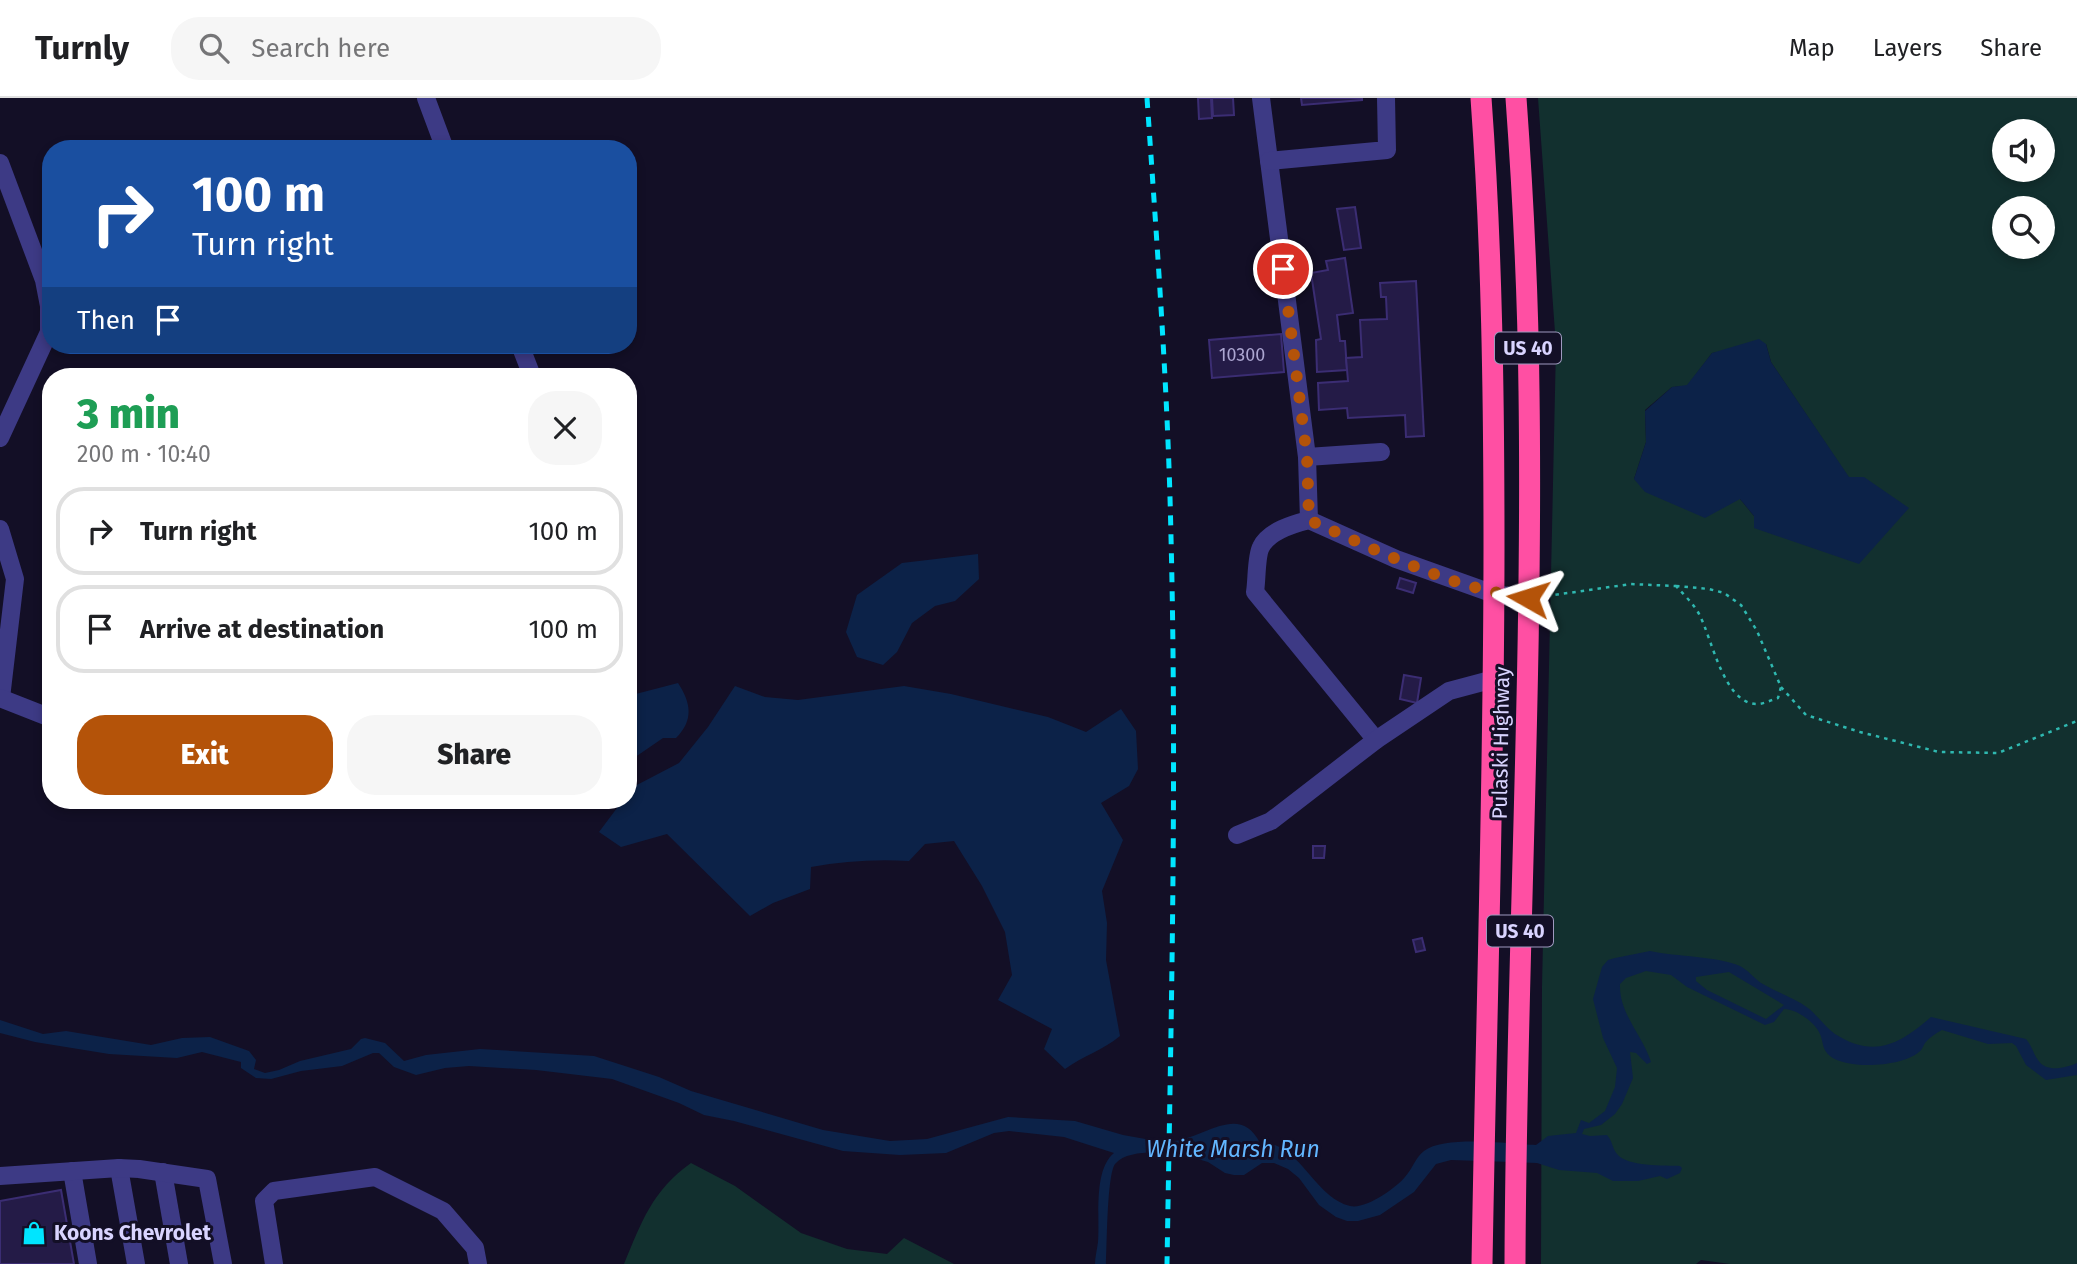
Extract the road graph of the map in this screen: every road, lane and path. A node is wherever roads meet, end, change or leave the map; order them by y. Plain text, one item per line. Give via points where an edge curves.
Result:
1 (426, 98) edge
2 (1261, 98) edge
3 (1386, 98) edge
4 (1481, 98) edge
5 (1516, 98) edge
6 (442, 140) edge
7 (1269, 162) junction
8 (0, 163) edge
9 (42, 275) edge
10 (42, 345) edge
11 (0, 438) edge
12 (1381, 452) dead end
13 (1307, 457) junction
14 (1309, 520) junction
15 (0, 529) edge
16 (1676, 586) junction
17 (1494, 594) junction
18 (1528, 598) junction
19 (1494, 680) junction
20 (1781, 687) junction
21 (0, 698) edge
22 (42, 714) edge
23 (2077, 721) edge
24 (1376, 740) junction
25 (1237, 835) dead end
26 (119, 1168) junction
27 (72, 1171) junction
28 (163, 1172) junction
29 (0, 1176) edge
30 (88, 1264) edge
31 (136, 1264) edge
32 (179, 1264) edge
33 (223, 1264) edge
34 (274, 1264) edge
35 (478, 1264) edge
36 (1482, 1264) edge
37 (1515, 1264) edge

1 - 6 lane
2 - 7 lane
3 - 7 lane via 1387,150
4 - 17 highway, Pulaski Highway / US 40 via 1491,267
5 - 18 highway, Pulaski Highway / US 40 via 1529,390
7 - 13 lane
8 - 9 lane
10 - 11 lane
12 - 13 lane
13 - 14 lane
14 - 17 lane via 1396,559
14 - 24 lane via 1281,530 1260,547 1255,592
15 - 21 lane via 15,579
16 - 18 path via 1631,584
16 - 20 path via 1724,593 1741,605
16 - 20 path via 1699,612 1727,682 1738,696 1759,704 1778,698
17 - 18 lane
17 - 19 highway, Pulaski Highway / US 40
18 - 37 highway, Pulaski Highway / US 40
19 - 24 lane via 1449,691
19 - 36 highway, Pulaski Highway / US 40
20 - 23 path via 1807,715 1939,752 1998,753
21 - 22 lane
24 - 25 lane via 1271,821
26 - 27 lane
26 - 28 lane
26 - 31 lane
27 - 29 lane
27 - 30 lane
28 - 32 lane
28 - 33 lane via 207,1179
34 - 35 lane via 264,1200 274,1191 375,1177 443,1211 475,1248

